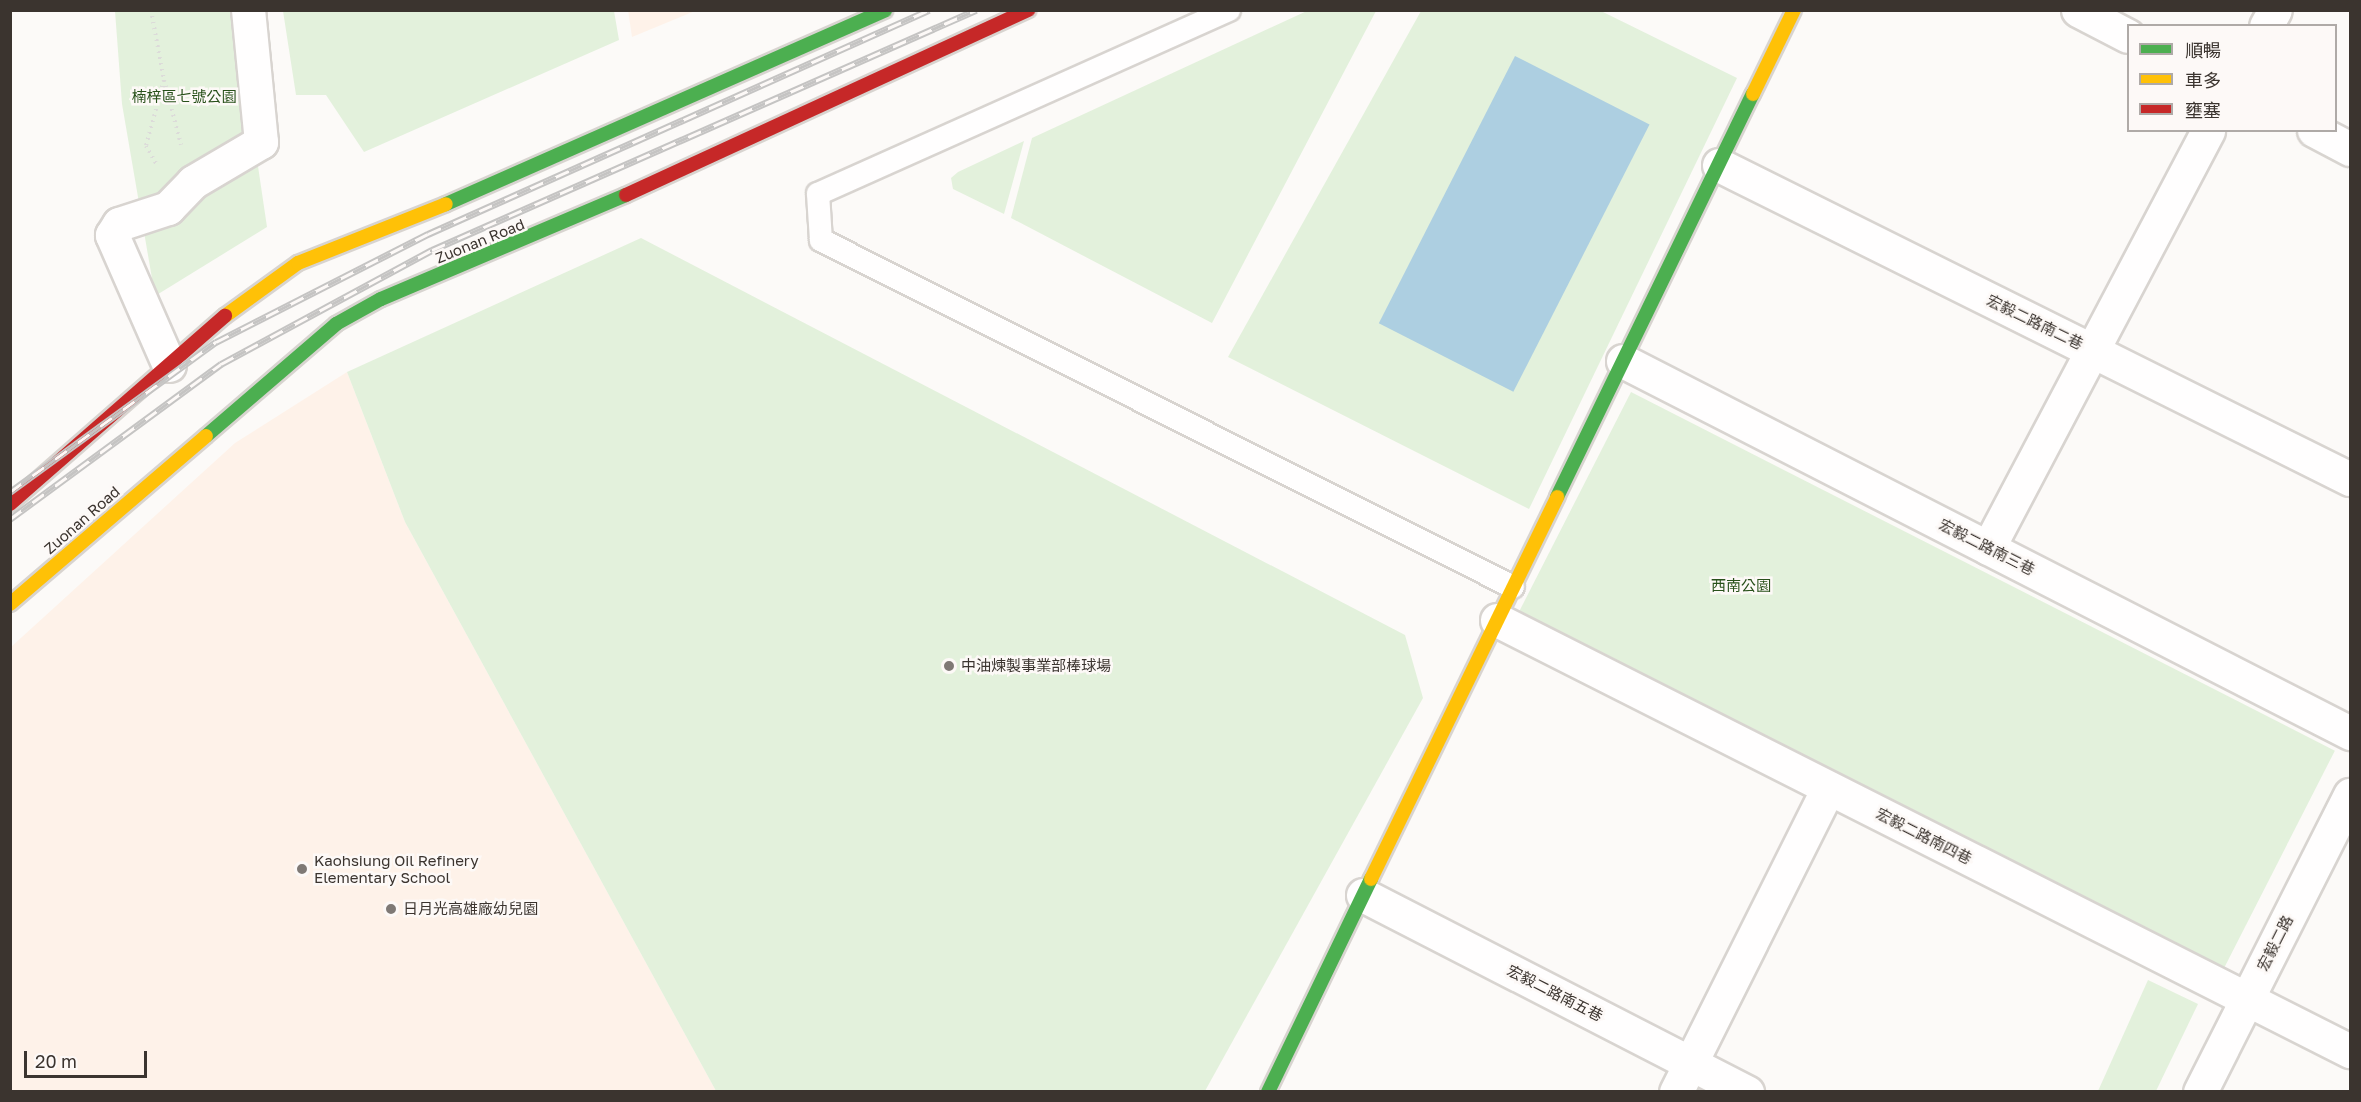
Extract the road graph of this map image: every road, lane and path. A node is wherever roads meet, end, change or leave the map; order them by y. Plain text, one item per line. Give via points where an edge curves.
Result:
1 (151, 10) edge
2 (248, 10) edge
3 (885, 10) edge
4 (1029, 10) edge
5 (1229, 10) edge
6 (1794, 10) edge
7 (2078, 10) edge
8 (2275, 10) edge
9 (2267, 24) edge
10 (2127, 35) edge
11 (164, 80) junction
12 (2207, 132) edge
13 (2318, 132) edge
14 (2350, 149) edge
15 (181, 153) dead end
16 (157, 165) junction
17 (164, 165) dead end
18 (1719, 165) junction
19 (152, 214) junction
20 (2092, 351) junction
21 (1623, 361) junction
22 (169, 365) junction
23 (2350, 480) edge
24 (10, 504) edge
25 (1988, 548) junction
26 (1513, 587) junction
27 (10, 604) edge
28 (1497, 620) junction
29 (2350, 733) edge
30 (1828, 788) junction
31 (2350, 795) edge
32 (1363, 895) junction
33 (2247, 999) junction
34 (2350, 1051) edge
35 (1690, 1063) junction
36 (1268, 1092) edge
37 (1676, 1092) edge
38 (1747, 1092) edge
39 (2200, 1092) edge

1 - 11 path
2 - 19 street via 261,142
3 - 22 street via 540,167 298,263 248,296
4 - 27 street, Zuonan Road via 336,324
5 - 26 lane via 818,194 821,240
6 - 18 street
7 - 10 street
8 - 9 street
11 - 15 path
11 - 16 path via 146,146
12 - 20 street
13 - 14 street
16 - 17 path
16 - 19 path
18 - 20 street, 宏毅二路南二巷
18 - 21 street
19 - 22 street via 119,224 112,245
20 - 23 street, 宏毅二路南二巷
20 - 25 street
21 - 25 street, 宏毅二路南三巷
21 - 26 street
22 - 24 street
25 - 29 street, 宏毅二路南三巷
26 - 28 street
28 - 30 street, 宏毅二路南四巷
28 - 32 street
30 - 33 street, 宏毅二路南四巷
30 - 35 street
31 - 33 street, 宏毅二路
32 - 35 street, 宏毅二路南五巷
32 - 36 street
33 - 34 street, 宏毅二路南四巷
33 - 39 street, 宏毅二路
35 - 37 street
35 - 38 street, 宏毅二路南五巷

